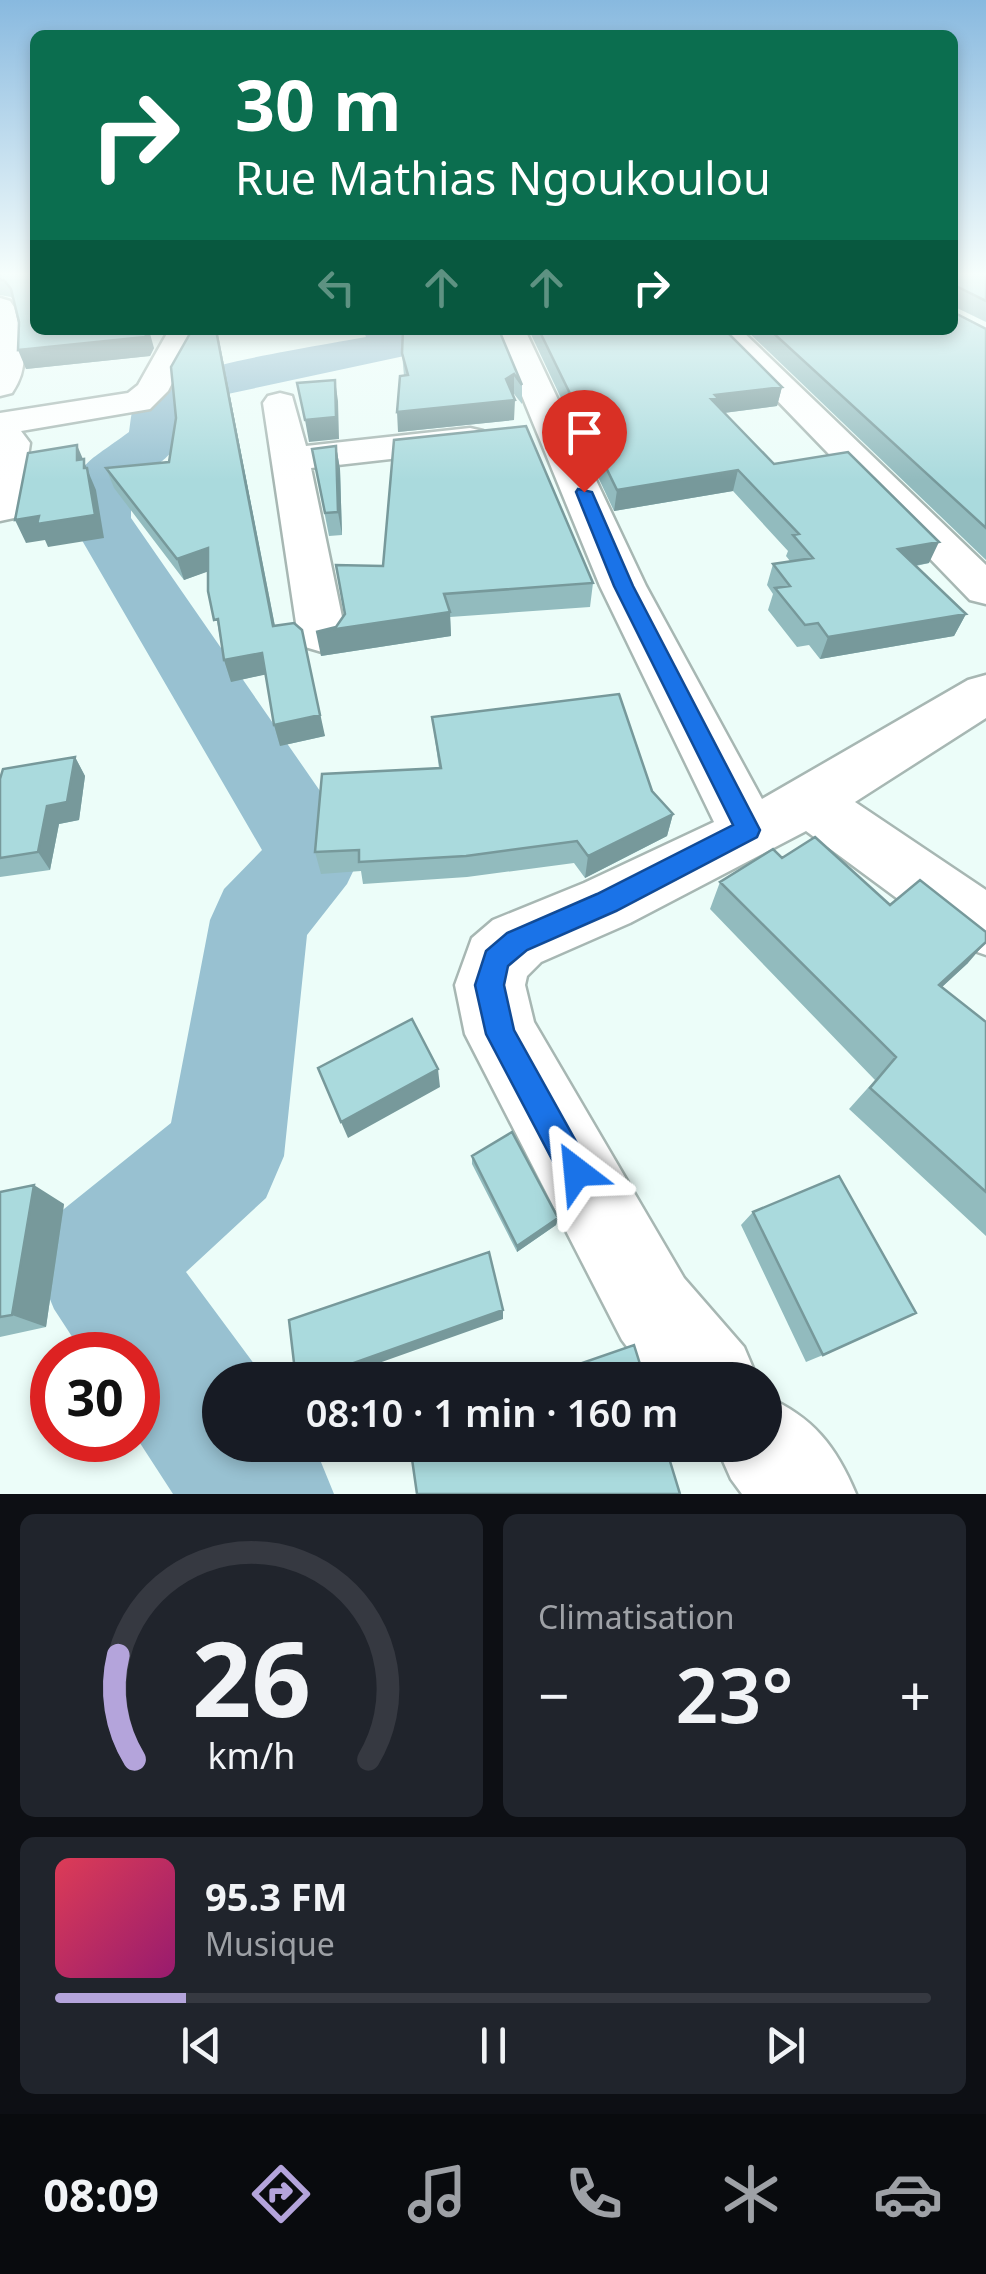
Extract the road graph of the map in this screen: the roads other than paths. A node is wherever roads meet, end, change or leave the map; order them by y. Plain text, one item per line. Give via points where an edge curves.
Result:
1 (11, 342) edge
2 (178, 342) edge
3 (512, 342) edge
4 (736, 342) edge
5 (0, 386) edge
6 (280, 402) dead end
7 (0, 427) edge
8 (525, 433) junction
9 (288, 459) junction
10 (0, 509) edge
11 (986, 590) edge
12 (322, 636) edge
13 (986, 693) edge
14 (810, 802) junction
15 (748, 830) junction
16 (986, 926) edge
17 (698, 1362) edge
18 (779, 1462) edge
19 (806, 1494) edge

1 - 5 street
2 - 7 street via 138,402
3 - 8 street
4 - 11 street
6 - 9 street
7 - 10 street via 12,443
8 - 9 street
8 - 15 street via 624,586
9 - 12 street
13 - 14 street
14 - 15 street
14 - 16 street
15 - 17 street via 517,942 496,960 490,985 500,1034 643,1292
18 - 19 street

